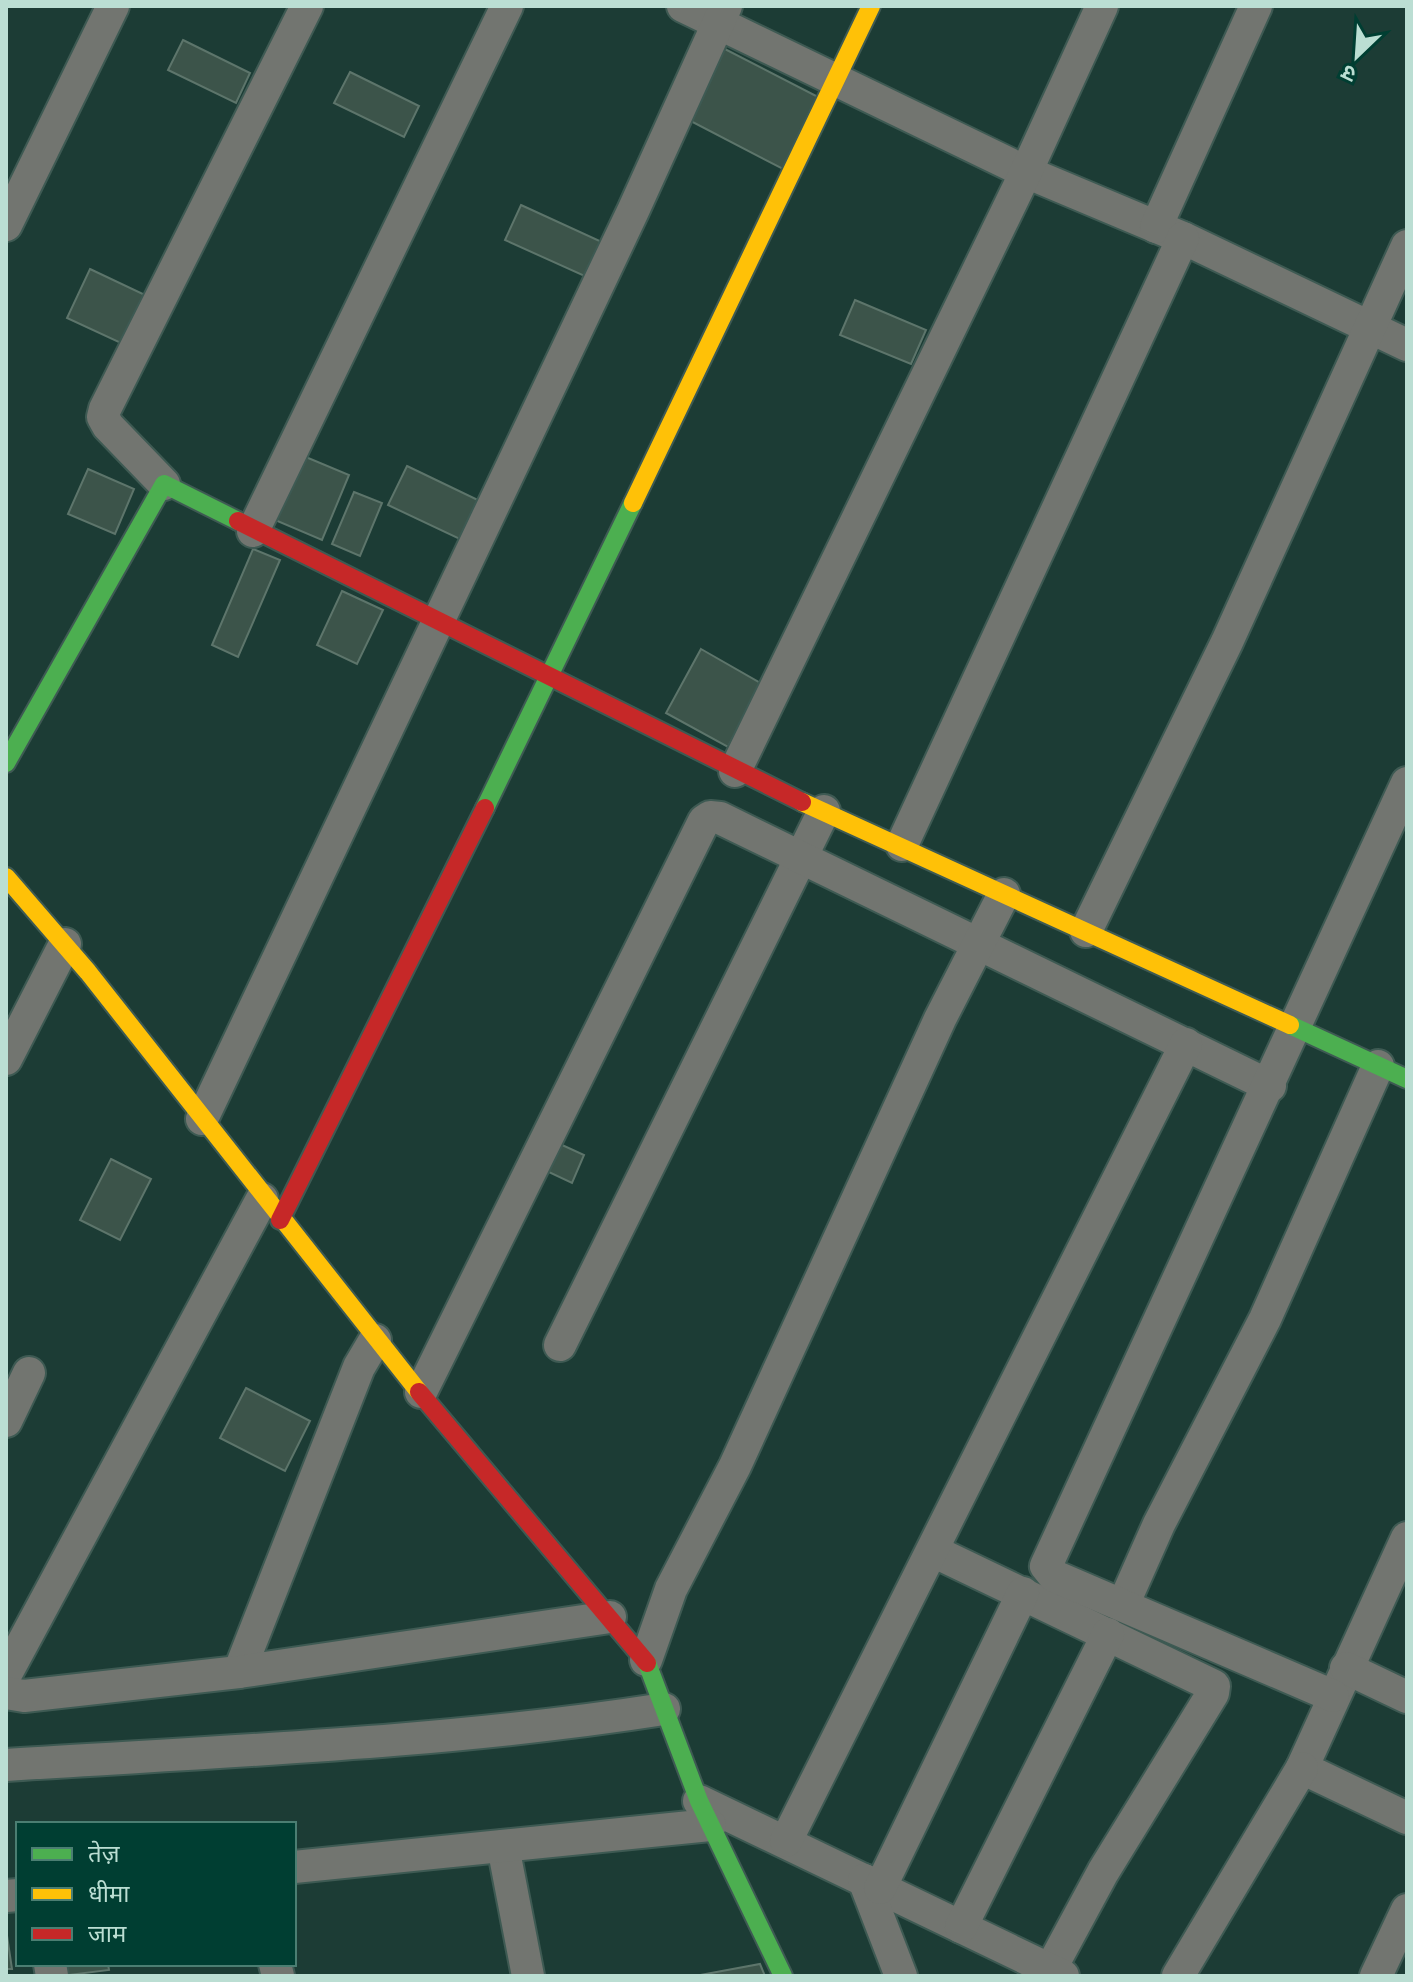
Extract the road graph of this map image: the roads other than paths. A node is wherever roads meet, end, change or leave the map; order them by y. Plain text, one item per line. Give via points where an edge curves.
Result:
1 (113, 6) edge
2 (307, 6) edge
3 (507, 6) edge
4 (683, 6) edge
5 (871, 6) edge
6 (1102, 6) edge
7 (1256, 6) edge
8 (722, 14) edge
9 (837, 82) junction
10 (1026, 172) junction
11 (6, 225) edge
12 (1169, 233) junction
13 (1407, 246) edge
14 (1372, 328) junction
15 (1407, 345) edge
16 (164, 484) junction
17 (253, 531) junction
18 (438, 622) junction
19 (549, 678) junction
20 (6, 763) edge
21 (735, 771) junction
22 (1407, 783) edge
23 (824, 811) junction
24 (902, 845) junction
25 (802, 857) junction
26 (6, 877) edge
27 (1004, 894) junction
28 (1086, 931) junction
29 (979, 943) junction
30 (65, 944) junction
31 (1296, 1028) junction
32 (1186, 1044) junction
33 (6, 1059) edge
34 (1378, 1066) junction
35 (1407, 1079) edge
36 (1270, 1086) junction
37 (202, 1119) junction
38 (271, 1210) junction
39 (375, 1340) junction
40 (560, 1345) dead end
41 (29, 1373) dead end
42 (421, 1392) junction
43 (6, 1421) edge
44 (1407, 1538) edge
45 (933, 1551) junction
46 (1023, 1593) junction
47 (1123, 1605) junction
48 (610, 1617) junction
49 (1108, 1634) junction
50 (646, 1660) junction
51 (239, 1672) junction
52 (6, 1674) edge
53 (1340, 1682) junction
54 (6, 1693) edge
55 (1407, 1697) edge
56 (664, 1709) junction
57 (6, 1765) edge
58 (1302, 1768) junction
59 (705, 1813) junction
60 (1407, 1818) edge
61 (786, 1841) junction
62 (503, 1846) junction
63 (296, 1867) edge
64 (872, 1884) junction
65 (1407, 1910) edge
66 (961, 1927) junction
67 (1057, 1973) edge
68 (528, 1976) edge
69 (783, 1976) edge
70 (901, 1976) edge
71 (1178, 1976) edge
72 (1376, 1976) edge

1 - 11 street
2 - 16 street via 105,409 108,426
3 - 17 street
4 - 8 street
5 - 9 street
6 - 10 street
7 - 12 street
8 - 9 street
8 - 18 street
9 - 10 street
9 - 19 street
10 - 12 street
10 - 21 street
12 - 14 street
12 - 24 street
13 - 14 street
14 - 15 street
14 - 28 street
16 - 17 street
16 - 20 street
17 - 18 street
18 - 19 street
18 - 37 street
19 - 21 street
19 - 38 street
21 - 23 street
22 - 31 street
23 - 24 street
23 - 25 street
24 - 27 street
25 - 29 street
25 - 40 street
25 - 42 street via 720,818 704,821
26 - 30 street
27 - 28 street
27 - 29 street
28 - 31 street
29 - 32 street
29 - 50 street via 735,1466 671,1589
30 - 33 street
30 - 37 street
31 - 34 street
31 - 36 street
32 - 36 street
32 - 45 street
34 - 35 street
34 - 47 street via 1265,1319
36 - 47 street via 1048,1560 1047,1571 1054,1576
37 - 38 street
38 - 39 street
38 - 52 street
39 - 42 street
39 - 51 street via 359,1367
41 - 43 street
42 - 48 street
44 - 53 street
45 - 46 street
45 - 61 street
46 - 49 street
46 - 64 street
47 - 53 street
48 - 50 street
48 - 51 street
49 - 66 street
49 - 67 street via 1210,1682 1213,1693 1103,1872
50 - 56 street
51 - 54 street via 24,1696
53 - 55 street
53 - 58 street
56 - 57 street via 563,1725
56 - 59 street
58 - 60 street
58 - 71 street
59 - 61 street
59 - 62 street
59 - 69 street
61 - 64 street
62 - 63 street
62 - 68 street
64 - 66 street
64 - 70 street
65 - 72 street
66 - 67 street

